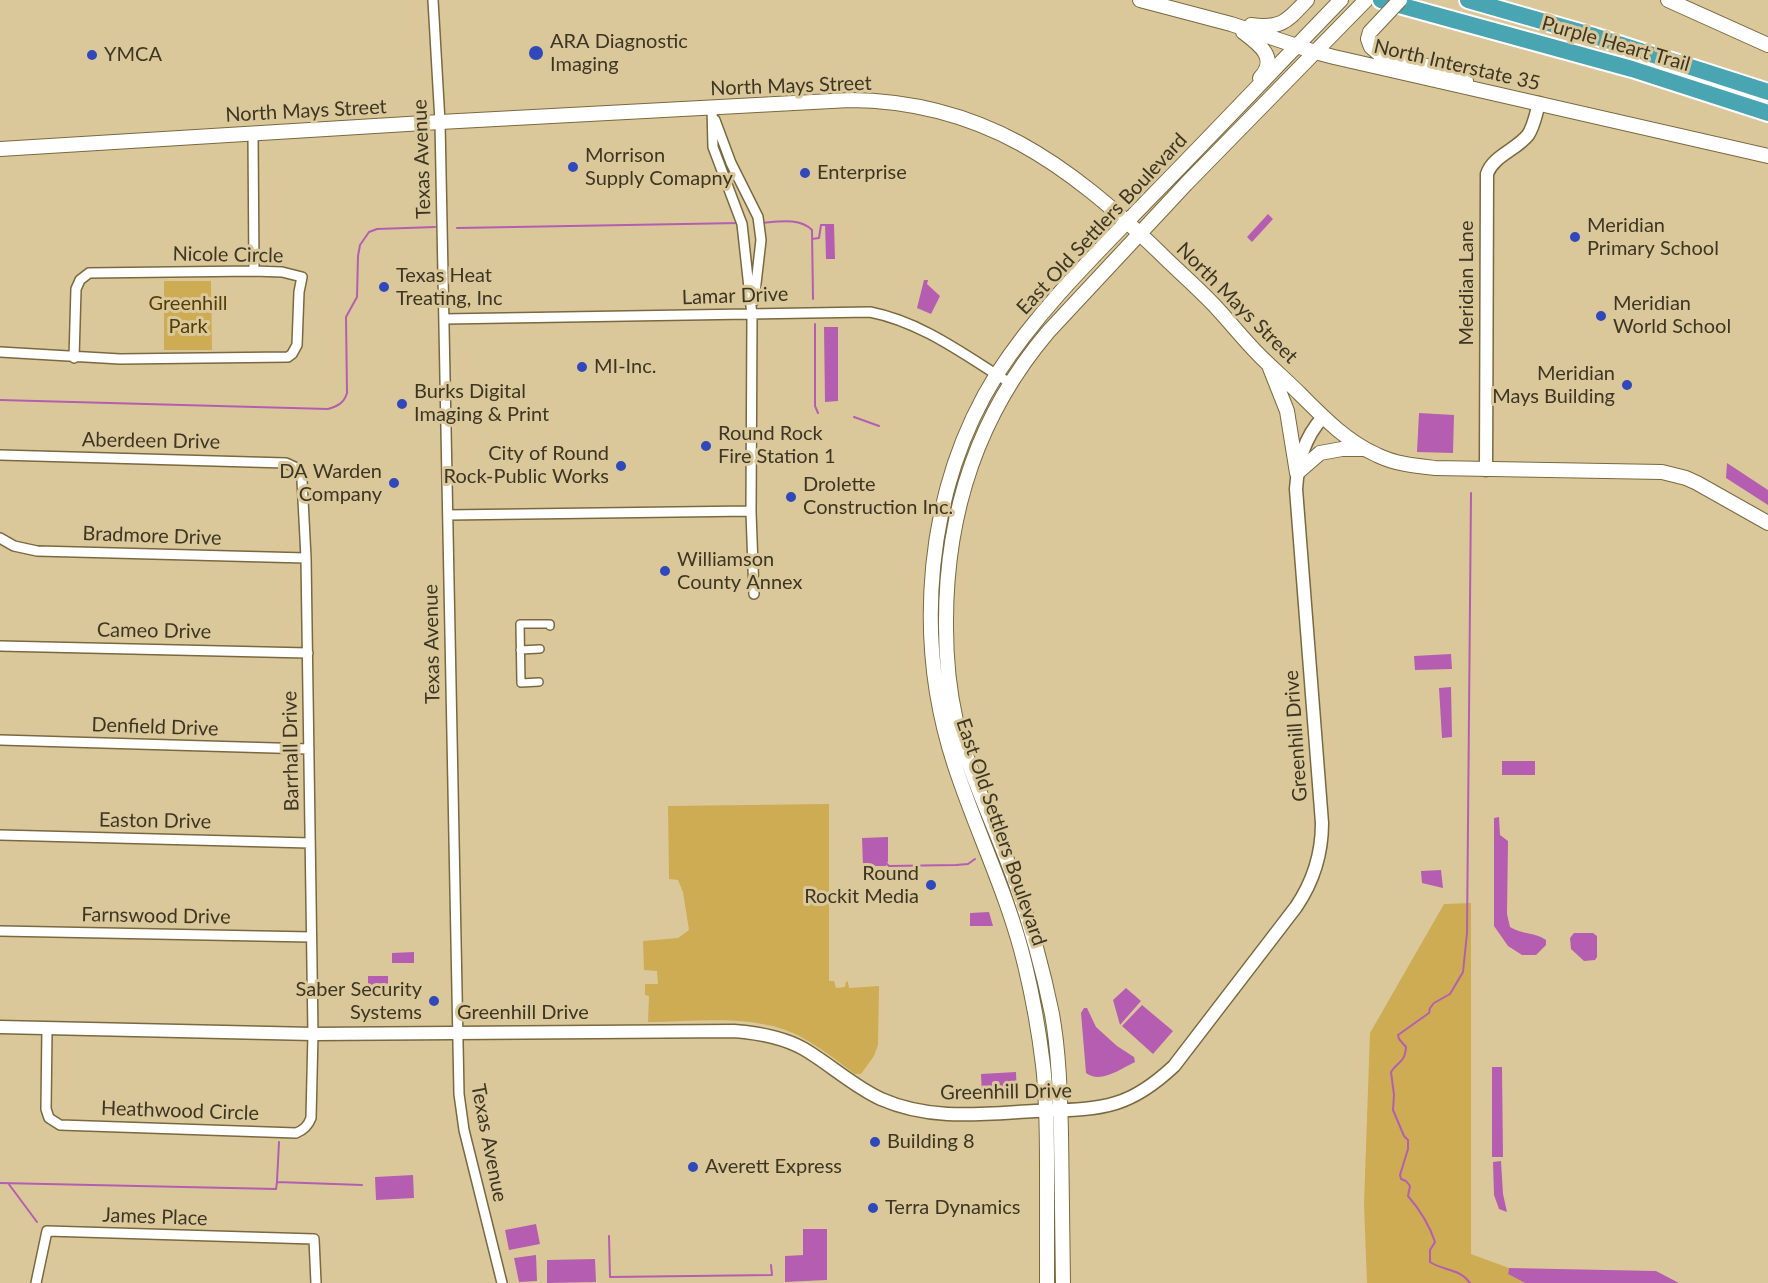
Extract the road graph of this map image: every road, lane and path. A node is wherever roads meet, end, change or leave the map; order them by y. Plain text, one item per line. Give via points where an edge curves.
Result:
1 (433, 0) edge
2 (1140, 0) edge
3 (1307, 0) edge
4 (1341, 0) edge
5 (1366, 0) edge
6 (1381, 0) edge
7 (1400, 0) edge
8 (1468, 0) edge
9 (1668, 0) edge
10 (1231, 24) junction
11 (1768, 45) edge
12 (1297, 46) junction
13 (1315, 52) junction
14 (1768, 91) edge
15 (1499, 94) junction
16 (712, 108) junction
17 (1236, 109) junction
18 (1542, 109) junction
19 (1768, 113) edge
20 (440, 122) junction
21 (253, 134) junction
22 (0, 149) edge
23 (1768, 156) edge
24 (1128, 222) junction
25 (1139, 233) junction
26 (254, 271) junction
27 (752, 315) junction
28 (444, 319) junction
29 (0, 352) edge
30 (74, 358) junction
31 (1269, 363) junction
32 (997, 375) junction
33 (1010, 383) junction
34 (1323, 417) junction
35 (1367, 450) junction
36 (1486, 452) junction
37 (0, 455) edge
38 (299, 469) joint
39 (1471, 469) junction
40 (1486, 470) junction
41 (1500, 470) junction
42 (1297, 473) junction
43 (752, 511) junction
44 (448, 515) junction
45 (1768, 523) edge
46 (0, 538) edge
47 (306, 558) junction
48 (754, 594) dead end
49 (550, 626) dead end
50 (0, 646) edge
51 (540, 649) dead end
52 (520, 650) junction
53 (308, 653) junction
54 (539, 682) dead end
55 (0, 740) edge
56 (309, 749) junction
57 (0, 835) edge
58 (310, 843) junction
59 (0, 931) edge
60 (311, 937) junction
61 (0, 1028) edge
62 (47, 1029) junction
63 (458, 1033) junction
64 (313, 1034) junction
65 (1053, 1111) junction
66 (36, 1283) edge
67 (316, 1283) edge
68 (502, 1283) edge
69 (1047, 1283) edge
70 (1063, 1283) edge

1 - 20 street, Texas Avenue
2 - 10 main road, North Interstate 35
3 - 10 main road via 1276,26
4 - 12 main road, East Old Settlers Boulevard
5 - 13 main road, East Old Settlers Boulevard
6 - 19 highway, Purple Heart Trail via 1632,69
7 - 15 main road, bridge via 1370,32 1371,47
8 - 14 highway, Purple Heart Trail
9 - 11 main road
10 - 12 main road, North Interstate 35
10 - 17 main road via 1258,43 1268,64
12 - 13 main road, North Interstate 35
12 - 17 main road, East Old Settlers Boulevard
13 - 15 main road, North Interstate 35
13 - 25 main road, East Old Settlers Boulevard
15 - 18 main road, North Interstate 35
16 - 20 main road, North Mays Street
16 - 24 main road, North Mays Street via 866,100 938,111 1039,154 1085,185
16 - 27 street via 713,147 742,224
16 - 27 street via 725,150 758,217 761,240
17 - 24 main road, East Old Settlers Boulevard
18 - 23 main road, North Interstate 35
18 - 36 street, Meridian Lane via 1528,135 1490,166 1487,174
20 - 21 main road, North Mays Street
20 - 28 street, Texas Avenue
21 - 22 main road, North Mays Street
21 - 26 street
24 - 25 main road, North Mays Street
24 - 32 main road, East Old Settlers Boulevard via 1040,316
25 - 31 main road, North Mays Street
25 - 33 main road, East Old Settlers Boulevard via 1048,332
26 - 30 street, Nicole Circle via 95,272 84,276 76,289
26 - 30 street, Nicole Circle via 302,277 297,345 288,357
27 - 28 street, Lamar Drive
27 - 32 street, Lamar Drive via 884,315 917,327
27 - 43 street
28 - 44 street, Texas Avenue
29 - 30 street, Nicole Circle
31 - 34 main road, North Mays Street
31 - 42 main road via 1287,411
32 - 33 street, Lamar Drive
32 - 65 main road, East Old Settlers Boulevard via 953,468 933,558 930,627 936,695 953,762 1025,965
33 - 65 main road, East Old Settlers Boulevard via 980,442 958,508 947,573 946,647 956,720 1016,885 1043,974 1058,1063
34 - 35 main road, North Mays Street
34 - 42 street, Greenhill Drive via 1305,442
35 - 39 main road, North Mays Street via 1412,466
35 - 42 main road via 1342,448 1320,453
36 - 39 street
36 - 40 street, Meridian Lane
36 - 41 street
37 - 38 street, Aberdeen Drive via 286,463
38 - 47 street, Barrhall Drive
39 - 40 main road, North Mays Street
40 - 41 main road, North Mays Street
41 - 45 main road, North Mays Street via 1674,474 1698,483
42 - 65 street, Greenhill Drive via 1322,823 1315,870 1296,907 1164,1076 1118,1102 1091,1109
43 - 44 street
43 - 48 street
44 - 63 street, Texas Avenue
46 - 47 street, Bradmore Drive via 37,551
47 - 53 street, Barrhall Drive
49 - 52 street via 520,624
50 - 53 street, Cameo Drive
51 - 52 street
52 - 54 street via 520,683
53 - 56 street, Barrhall Drive
55 - 56 street, Denfield Drive
56 - 58 street, Barrhall Drive
57 - 58 street, Easton Drive
58 - 60 street, Barrhall Drive
59 - 60 street, Farnswood Drive
60 - 64 street, Barrhall Drive
61 - 62 street, Greenhill Drive
62 - 64 street, Greenhill Drive
62 - 64 street, Heathwood Circle via 46,1109 49,1118 60,1125 296,1133 311,1118
63 - 64 street, Greenhill Drive
63 - 65 street, Greenhill Drive via 755,1033 781,1038 804,1049 865,1091 912,1110 950,1116
63 - 68 street, Texas Avenue via 464,1130
65 - 69 main road, East Old Settlers Boulevard
65 - 70 main road, East Old Settlers Boulevard
66 - 67 street, James Place via 47,1232 314,1239

